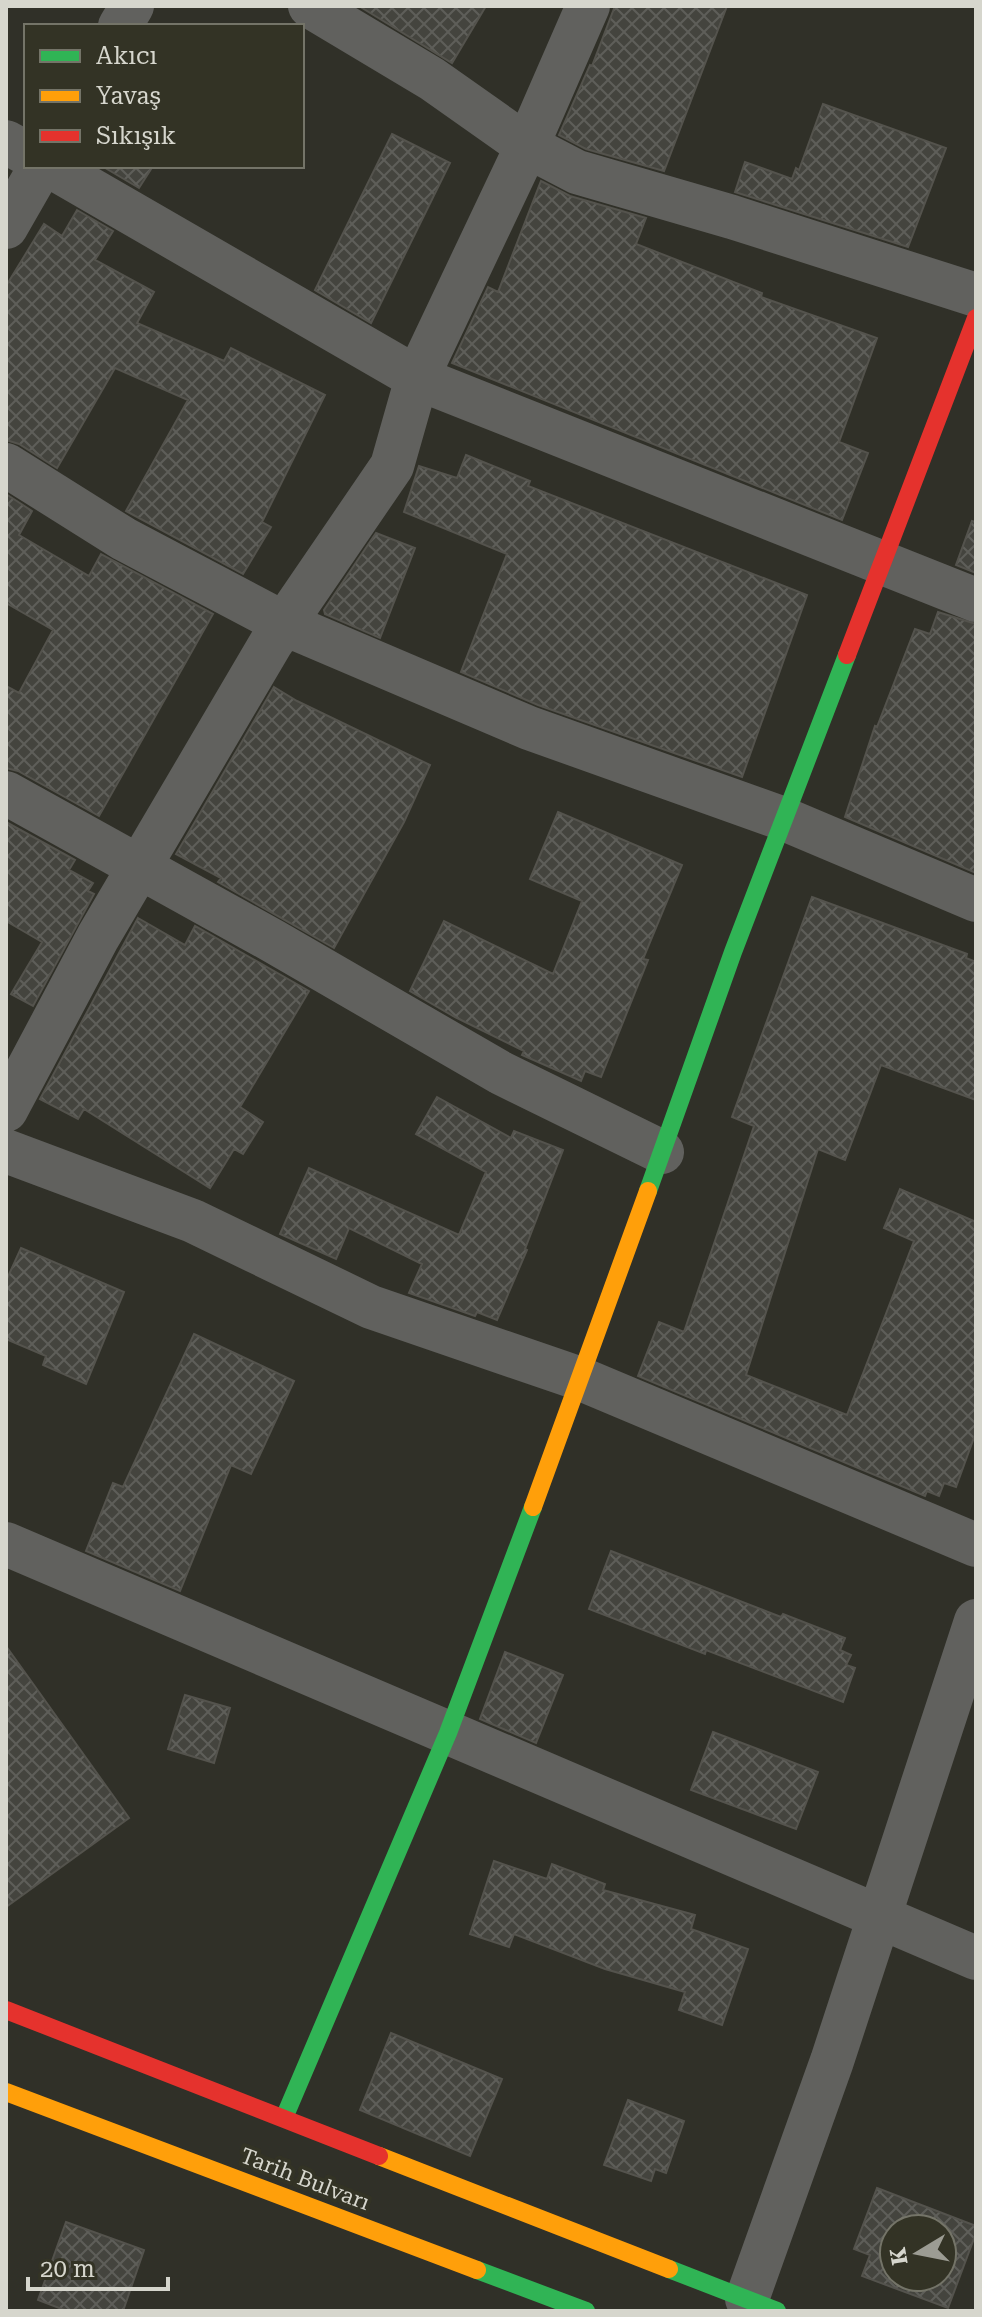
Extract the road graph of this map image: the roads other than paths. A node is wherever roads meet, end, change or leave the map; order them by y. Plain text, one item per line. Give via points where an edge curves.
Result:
1 (132, 6) edge
2 (310, 6) edge
3 (588, 6) edge
4 (121, 24) edge
5 (6, 142) edge
6 (527, 146) junction
7 (24, 152) edge
8 (40, 168) edge
9 (53, 168) edge
10 (6, 227) edge
11 (976, 295) edge
12 (976, 318) edge
13 (417, 378) junction
14 (6, 465) edge
15 (882, 564) junction
16 (976, 600) edge
17 (285, 624) junction
18 (6, 793) edge
19 (784, 819) junction
20 (139, 866) junction
21 (976, 900) edge
22 (6, 1110) edge
23 (6, 1151) edge
24 (662, 1152) junction
25 (581, 1379) junction
26 (6, 1544) edge
27 (976, 1545) edge
28 (976, 1621) edge
29 (448, 1733) junction
30 (879, 1918) junction
31 (976, 1958) edge
32 (6, 2010) edge
33 (6, 2092) edge
34 (284, 2118) junction
35 (762, 2305) edge
36 (586, 2311) edge

1 - 4 street
2 - 6 street via 432,79
3 - 6 street
5 - 7 street
6 - 11 street via 577,172
6 - 13 street
8 - 10 street
9 - 13 street
12 - 15 street
13 - 15 street
13 - 17 street via 392,466
14 - 17 street via 124,539
15 - 16 street
15 - 19 street
17 - 19 street via 529,728
17 - 20 street
18 - 20 street
19 - 21 street
19 - 24 street
20 - 22 street
20 - 24 street via 501,1073
23 - 25 street via 193,1221 371,1307
24 - 25 street
25 - 27 street
25 - 29 street
26 - 29 street
28 - 30 street
29 - 30 street
29 - 34 street
30 - 31 street
30 - 35 street
32 - 34 street
33 - 36 street, Tarih Bulvarı
34 - 35 street

